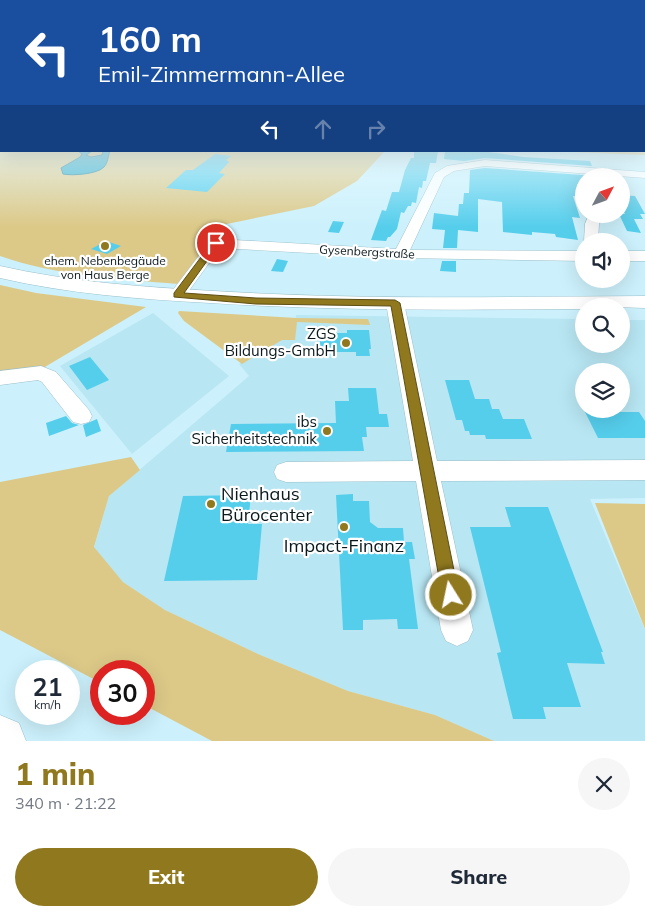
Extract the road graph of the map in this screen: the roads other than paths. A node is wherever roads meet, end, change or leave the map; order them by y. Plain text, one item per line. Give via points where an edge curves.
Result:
1 (575, 171) edge
2 (630, 175) edge
3 (645, 175) edge
4 (401, 254) junction
5 (575, 256) edge
6 (630, 256) edge
7 (645, 256) edge
8 (1, 270) edge
9 (172, 294) junction
10 (645, 302) edge
11 (395, 303) junction
12 (0, 378) edge
13 (81, 416) dead end
14 (645, 470) edge
15 (427, 471) junction
16 (286, 472) dead end
17 (457, 630) dead end

1 - 4 street via 485,163 451,168 439,175
2 - 3 street
4 - 5 street, Gysenbergstraße
4 - 9 street, Gysenbergstraße via 216,243
6 - 7 street
8 - 9 main road via 91,289
9 - 11 main road via 256,301
10 - 11 main road
11 - 15 street
12 - 13 street via 41,373 49,377
14 - 15 street
15 - 16 street
15 - 17 street

